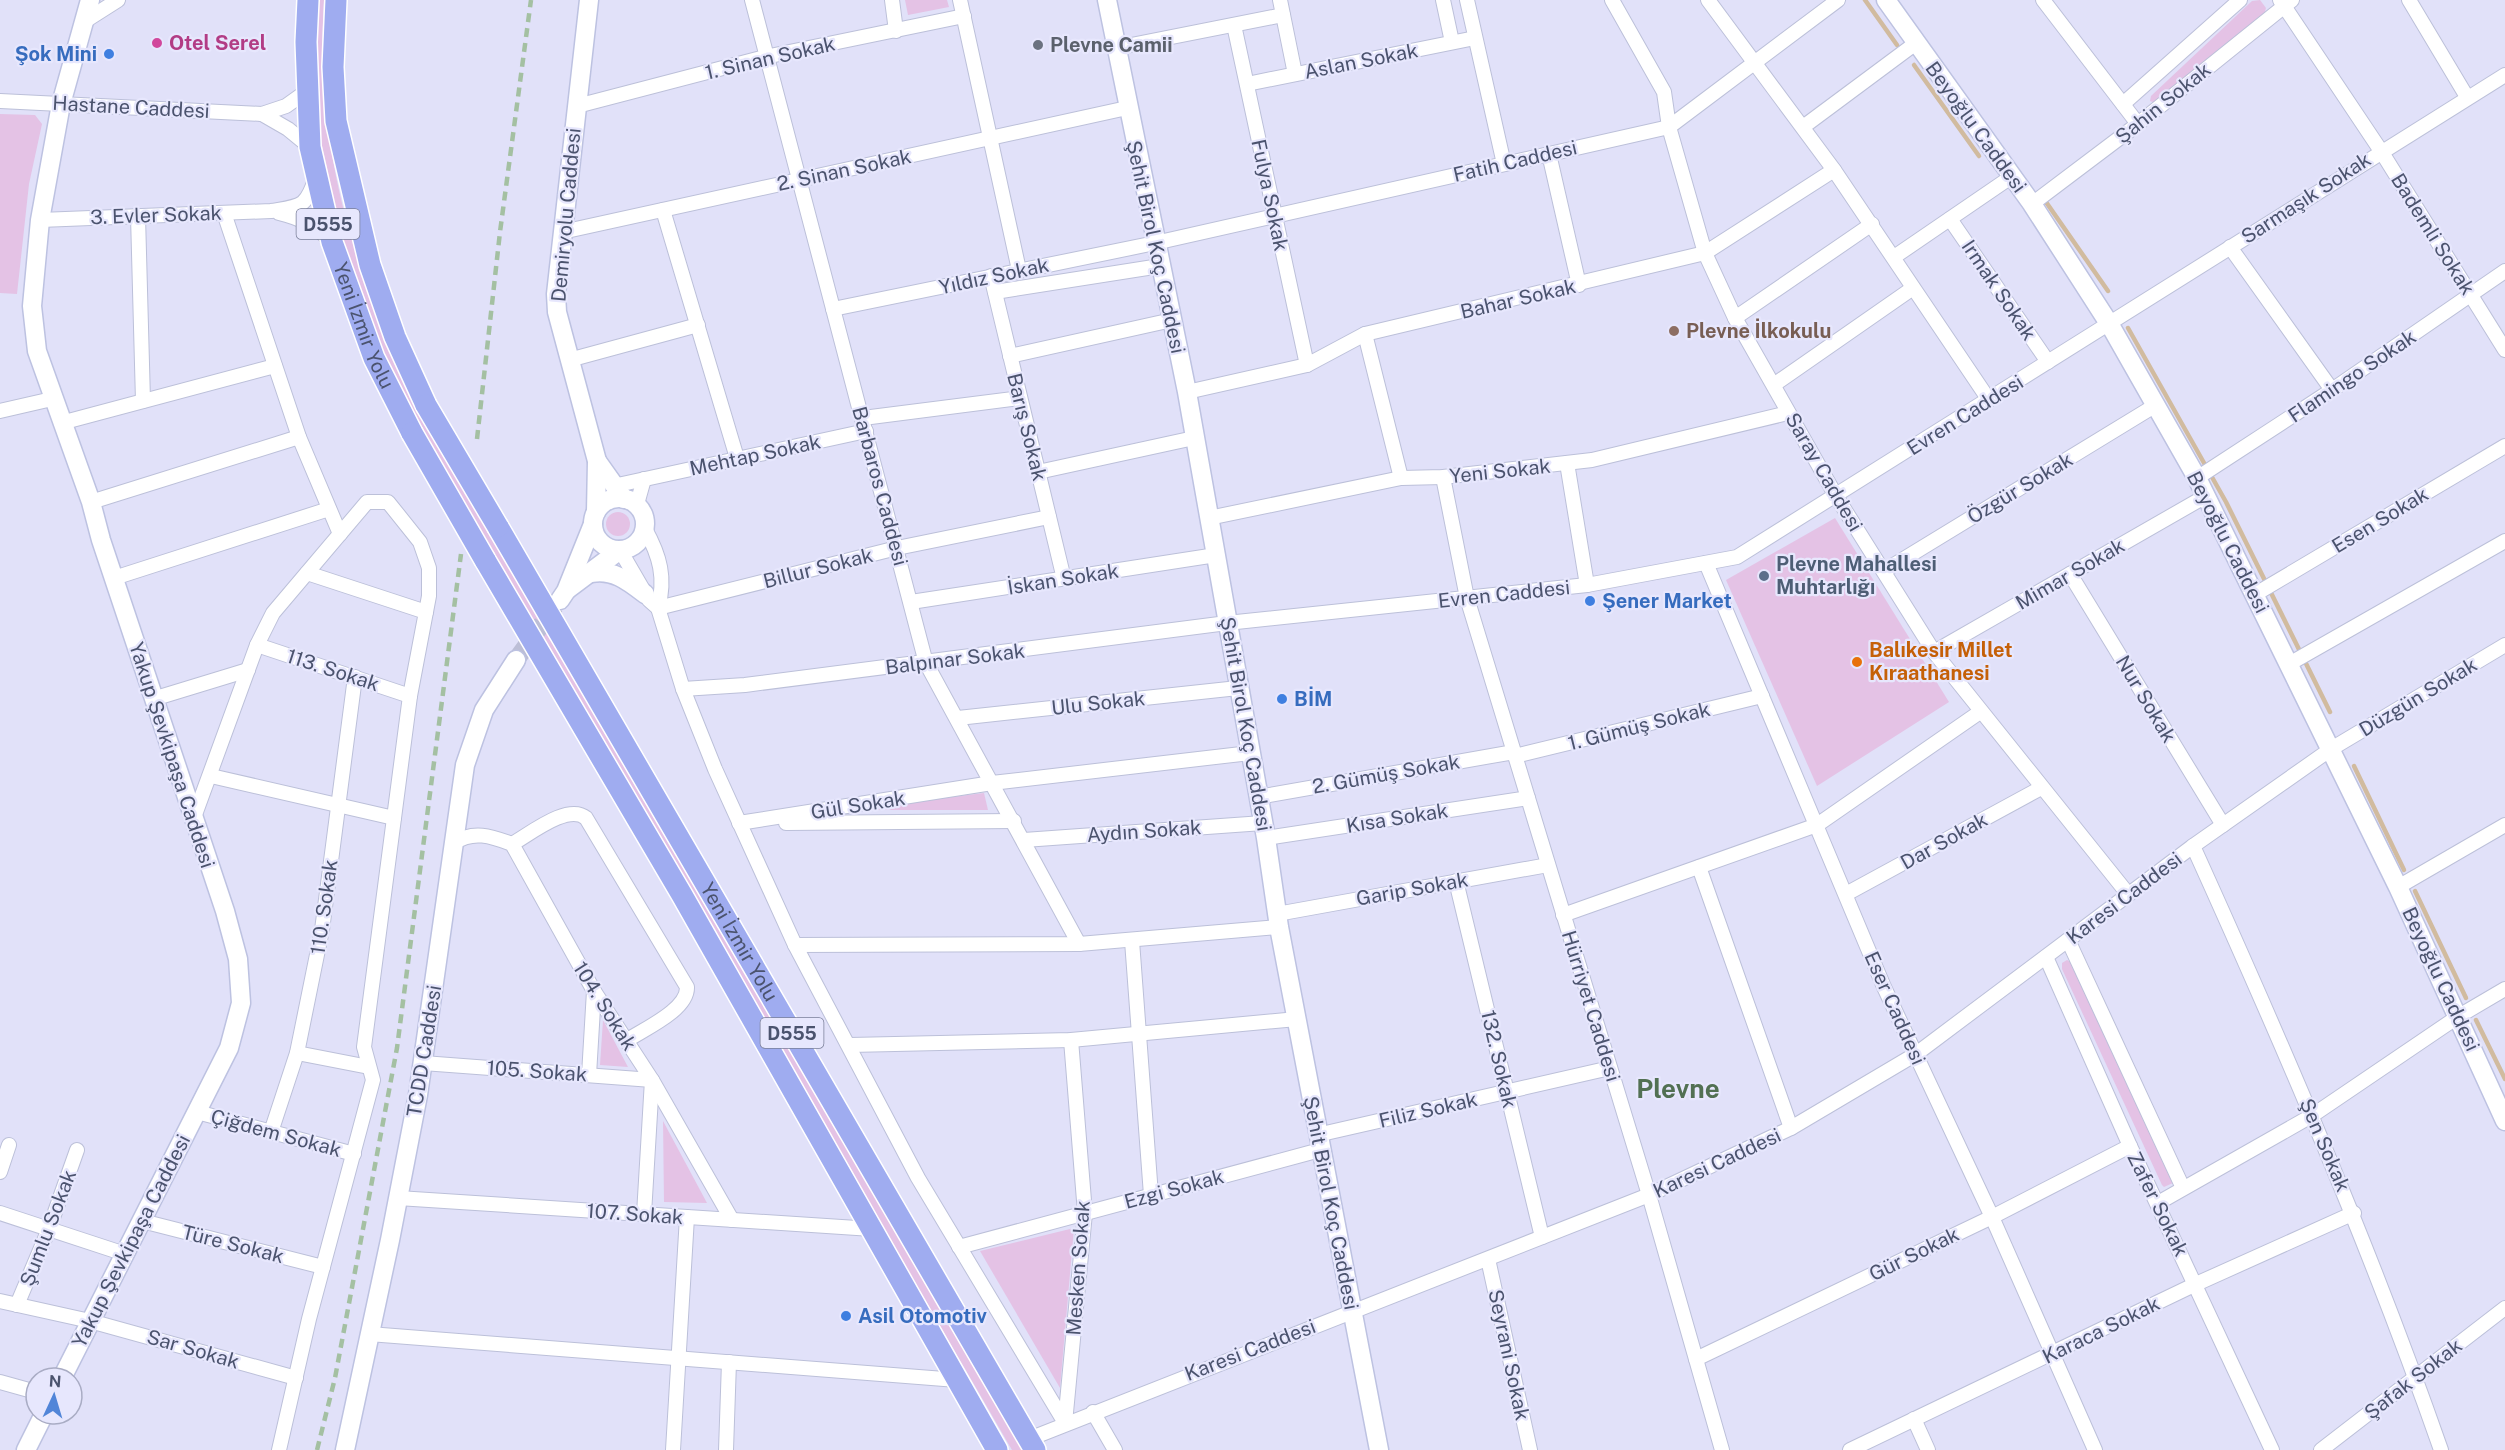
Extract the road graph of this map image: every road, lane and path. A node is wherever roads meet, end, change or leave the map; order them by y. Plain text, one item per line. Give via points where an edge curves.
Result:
1 (90, 0) edge
2 (118, 0) edge
3 (309, 0) edge
4 (336, 0) edge
5 (589, 0) edge
6 (752, 0) edge
7 (892, 0) edge
8 (960, 0) edge
9 (1107, 0) edge
10 (1280, 0) edge
11 (1443, 0) edge
12 (1467, 0) edge
13 (1612, 0) edge
14 (1708, 0) edge
15 (1838, 0) edge
16 (1886, 0) edge
17 (2044, 0) edge
18 (2240, 0) edge
19 (2409, 0) edge
20 (2285, 2) edge
21 (1283, 15) junction
22 (964, 16) junction
23 (85, 21) junction
24 (1234, 25) junction
25 (896, 31) junction
26 (1475, 38) junction
27 (1452, 42) junction
28 (1916, 44) junction
29 (1116, 48) junction
30 (765, 57) junction
31 (1754, 64) junction
32 (1295, 74) junction
33 (2505, 75) edge
34 (1246, 84) junction
35 (307, 91) junction
36 (2467, 97) junction
37 (0, 101) edge
38 (61, 104) junction
39 (2123, 104) junction
40 (577, 106) junction
41 (1127, 108) junction
42 (262, 114) junction
43 (2138, 124) junction
44 (1669, 127) junction
45 (1803, 127) junction
46 (992, 138) junction
47 (310, 147) junction
48 (2381, 151) junction
49 (1549, 154) junction
50 (1504, 164) junction
51 (1834, 170) junction
52 (317, 175) junction
53 (2012, 177) junction
54 (797, 180) junction
55 (2032, 204) junction
56 (663, 210) junction
57 (271, 211) junction
58 (224, 213) junction
59 (138, 216) junction
60 (1274, 216) junction
61 (1950, 219) junction
62 (40, 220) junction
63 (1872, 224) junction
64 (562, 232) junction
65 (332, 242) junction
66 (1155, 243) junction
67 (2230, 247) junction
68 (1705, 253) junction
69 (1894, 256) junction
70 (1160, 266) junction
71 (1019, 270) junction
72 (2505, 271) edge
73 (991, 276) junction
74 (1579, 285) junction
75 (1913, 288) junction
76 (995, 292) junction
77 (2471, 294) junction
78 (833, 309) junction
79 (1735, 318) junction
80 (1172, 320) junction
81 (698, 325) junction
82 (2110, 325) junction
83 (1365, 334) junction
84 (2505, 350) edge
85 (1010, 356) junction
86 (570, 360) junction
87 (2048, 362) junction
88 (1307, 365) junction
89 (275, 366) junction
90 (1775, 384) junction
91 (2332, 390) junction
92 (1187, 392) junction
93 (1020, 398) junction
94 (52, 399) junction
95 (1989, 400) junction
96 (143, 401) junction
97 (2156, 405) junction
98 (0, 411) edge
99 (1788, 413) junction
100 (61, 423) junction
101 (864, 425) junction
102 (299, 437) junction
103 (1194, 438) junction
104 (2505, 446) edge
105 (737, 458) junction
106 (597, 461) junction
107 (1567, 463) junction
108 (1038, 471) junction
109 (2204, 472) junction
110 (1443, 477) junction
111 (1401, 478) junction
112 (644, 479) junction
113 (625, 496) junction
114 (1836, 496) junction
115 (2206, 496) junction
116 (91, 502) junction
117 (329, 509) junction
118 (1049, 517) junction
119 (595, 518) junction
120 (1209, 518) junction
121 (645, 529) junction
122 (340, 534) junction
123 (2505, 541) edge
124 (897, 548) junction
125 (620, 550) junction
126 (1216, 555) junction
127 (1706, 563) junction
128 (1884, 572) junction
129 (307, 573) junction
130 (592, 573) junction
131 (2070, 574) junction
132 (114, 578) junction
133 (1064, 579) junction
134 (1587, 585) junction
135 (2264, 589) junction
136 (645, 594) junction
137 (1467, 598) junction
138 (911, 602) junction
139 (658, 608) junction
140 (426, 612) junction
141 (1227, 623) junction
142 (257, 645) junction
143 (2505, 645) edge
144 (1934, 652) junction
145 (2298, 659) junction
146 (516, 660) tunnel mouth
147 (926, 663) junction
148 (248, 670) junction
149 (355, 677) junction
150 (1238, 688) junction
151 (683, 689) junction
152 (410, 696) junction
153 (1762, 696) junction
154 (153, 699) junction
155 (1980, 712) junction
156 (958, 718) junction
157 (2331, 749) junction
158 (1250, 753) junction
159 (1515, 754) junction
160 (211, 776) junction
161 (992, 783) junction
162 (2041, 788) junction
163 (1258, 797) junction
164 (1528, 798) junction
165 (337, 805) junction
166 (394, 818) junction
167 (193, 820) junction
168 (1014, 821) junction
169 (739, 823) junction
170 (1817, 825) junction
171 (2223, 825) junction
172 (2505, 825) edge
173 (1264, 830) junction
174 (1024, 840) junction
175 (454, 843) junction
176 (512, 844) junction
177 (2193, 846) junction
178 (1548, 865) junction
179 (1699, 867) junction
180 (1456, 881) junction
181 (2398, 887) junction
182 (1846, 894) junction
183 (2128, 894) junction
184 (1563, 915) junction
185 (1278, 920) junction
186 (2068, 940) junction
187 (1132, 941) junction
188 (1079, 944) junction
189 (795, 945) junction
190 (2046, 957) junction
191 (2505, 988) edge
192 (594, 991) junction
193 (2459, 1016) junction
194 (1297, 1019) junction
195 (1138, 1035) junction
196 (1071, 1040) junction
197 (626, 1041) junction
198 (850, 1045) junction
199 (297, 1053) junction
200 (1916, 1054) junction
201 (423, 1063) junction
202 (369, 1067) junction
203 (1610, 1068) junction
204 (589, 1075) junction
205 (652, 1080) junction
206 (1506, 1092) junction
207 (197, 1112) junction
208 (2313, 1115) junction
209 (2505, 1121) edge
210 (1791, 1128) junction
211 (271, 1132) junction
212 (1318, 1142) junction
213 (9, 1145) dead end
214 (2130, 1146) junction
215 (77, 1150) dead end
216 (354, 1154) junction
217 (0, 1172) edge
218 (2183, 1188) junction
219 (1152, 1195) junction
220 (1649, 1195) junction
221 (398, 1198) junction
222 (2158, 1203) junction
223 (0, 1213) edge
224 (1085, 1213) junction
225 (2354, 1213) junction
226 (644, 1214) junction
227 (687, 1217) junction
228 (1992, 1217) junction
229 (732, 1220) junction
230 (142, 1221) junction
231 (49, 1229) junction
232 (872, 1229) junction
233 (1542, 1237) junction
234 (959, 1247) junction
235 (125, 1254) junction
236 (1488, 1259) junction
237 (323, 1267) junction
238 (2196, 1284) junction
239 (0, 1301) edge
240 (17, 1305) junction
241 (2505, 1308) edge
242 (1351, 1311) junction
243 (90, 1321) junction
244 (369, 1334) junction
245 (2053, 1353) junction
246 (679, 1358) junction
247 (1696, 1359) junction
248 (729, 1362) junction
249 (68, 1366) edge
250 (2415, 1377) junction
251 (296, 1378) junction
252 (957, 1380) junction
253 (0, 1382) edge
254 (24, 1389) edge
255 (1093, 1412) junction
256 (1914, 1419) junction
257 (1065, 1424) junction
258 (39, 1426) edge
259 (1032, 1444) edge
260 (28, 1450) edge
261 (279, 1450) edge
262 (345, 1450) edge
263 (673, 1450) edge
264 (726, 1450) edge
265 (997, 1450) edge
266 (1115, 1450) edge
267 (1379, 1450) edge
268 (1530, 1450) edge
269 (1722, 1450) edge
270 (1850, 1450) edge
271 (1928, 1450) edge
272 (2095, 1450) edge
273 (2272, 1450) edge
274 (2321, 1450) edge
275 (2441, 1450) edge

1 - 23 main road, Yakup Şevkipaşa Caddesi
2 - 23 street
3 - 35 highway, Yeni İzmir Yolu / D555
4 - 259 highway, Yeni İzmir Yolu / D555, bridge via 336,121 370,265 395,336 426,405
5 - 40 main road, Demiryolu Caddesi
6 - 30 street, Barbaros Caddesi
7 - 25 street
8 - 22 street
9 - 29 main road, Şehit Birol Koç Caddesi
10 - 21 street
11 - 27 street
12 - 26 street
13 - 44 street, Saray Caddesi via 1664,92
14 - 31 street
15 - 31 street, Fatih Caddesi
16 - 28 main road, Beyoğlu Caddesi
17 - 39 street
18 - 39 street
19 - 36 street
20 - 43 street, Şahin Sokak
20 - 48 street, Bademli Sokak
21 - 24 street
21 - 32 street
22 - 25 street, 1. Sinan Sokak
22 - 46 street
23 - 38 main road, Yakup Şevkipaşa Caddesi
24 - 29 street
24 - 34 street, Fulya Sokak
25 - 30 street, 1. Sinan Sokak
26 - 27 street, Aslan Sokak
26 - 50 street
27 - 32 street, Aslan Sokak
28 - 45 street
28 - 53 main road, Beyoğlu Caddesi
29 - 41 main road, Şehit Birol Koç Caddesi
30 - 40 street, 1. Sinan Sokak
30 - 54 street, Barbaros Caddesi
31 - 44 street, Fatih Caddesi
31 - 45 street
32 - 34 street, Aslan Sokak
33 - 36 street, Sarmaşık Sokak
34 - 60 street, Fulya Sokak
35 - 42 street via 286,106
35 - 47 highway, Yeni İzmir Yolu / D555
36 - 48 street, Sarmaşık Sokak
37 - 38 street, Hastane Caddesi
38 - 42 street, Hastane Caddesi
38 - 62 main road, Yakup Şevkipaşa Caddesi
39 - 43 street
40 - 64 main road, Demiryolu Caddesi
41 - 46 street, 2. Sinan Sokak
41 - 66 main road, Şehit Birol Koç Caddesi
42 - 47 street
43 - 55 street, Şahin Sokak
44 - 49 street, Fatih Caddesi
44 - 68 street, Saray Caddesi
45 - 51 street
46 - 54 street, 2. Sinan Sokak
46 - 71 street
47 - 52 highway, Yeni İzmir Yolu / D555
48 - 67 street, Sarmaşık Sokak
48 - 77 street, Bademli Sokak
49 - 50 street, Fatih Caddesi
49 - 74 street
50 - 60 street, Fatih Caddesi
51 - 63 street
51 - 68 street, Bahar Sokak
52 - 57 street via 310,197 302,206
52 - 65 highway, Yeni İzmir Yolu / D555
53 - 55 main road, Beyoğlu Caddesi
53 - 61 street
54 - 56 street, 2. Sinan Sokak
54 - 78 street, Barbaros Caddesi
55 - 82 main road, Beyoğlu Caddesi
56 - 64 street, 2. Sinan Sokak
56 - 81 street
57 - 58 street, 3. Evler Sokak
57 - 65 street via 319,229
58 - 59 street, 3. Evler Sokak
58 - 89 street
59 - 62 street, 3. Evler Sokak
59 - 96 street
60 - 66 street, Fatih Caddesi
60 - 88 street, Fulya Sokak
61 - 69 street
61 - 87 street, Irmak Sokak
62 - 94 main road, Yakup Şevkipaşa Caddesi via 32,306 37,351
63 - 69 street
63 - 79 street
64 - 86 main road, Demiryolu Caddesi via 557,312
65 - 232 highway, Yeni İzmir Yolu / D555, bridge via 374,358 412,433
66 - 70 main road, Şehit Birol Koç Caddesi
66 - 71 street, Yıldız Sokak
67 - 82 street, Sarmaşık Sokak
67 - 91 street
68 - 74 street, Bahar Sokak
68 - 79 street, Saray Caddesi
69 - 75 street
70 - 76 street, Yıldız Sokak
70 - 80 main road, Şehit Birol Koç Caddesi
71 - 73 street, Yıldız Sokak
72 - 77 street, Flamingo Sokak
73 - 76 street, Barış Sokak
73 - 78 street, Yıldız Sokak
74 - 83 street, Bahar Sokak
75 - 90 street
75 - 95 street
76 - 85 street, Barış Sokak
77 - 84 street, Bademli Sokak
77 - 91 street, Flamingo Sokak
78 - 101 street, Barbaros Caddesi
79 - 90 street, Saray Caddesi
80 - 85 street
80 - 92 main road, Şehit Birol Koç Caddesi
81 - 86 street
81 - 105 street
82 - 87 street, Evren Caddesi
82 - 97 main road, Beyoğlu Caddesi
83 - 88 street, Bahar Sokak
83 - 111 street
85 - 93 street, Barış Sokak
86 - 106 main road, Demiryolu Caddesi
87 - 95 street, Evren Caddesi
88 - 92 street, Bahar Sokak
89 - 96 street
89 - 102 street
90 - 99 street, Saray Caddesi
91 - 109 street, Flamingo Sokak
92 - 103 main road, Şehit Birol Koç Caddesi
93 - 101 street, Mehtap Sokak
93 - 108 street, Barış Sokak
94 - 98 street
94 - 100 main road, Yakup Şevkipaşa Caddesi
95 - 114 street, Evren Caddesi
96 - 100 street
97 - 109 main road, Beyoğlu Caddesi
97 - 128 street, Özgür Sokak
99 - 107 street, Yeni Sokak
99 - 114 street, Saray Caddesi
100 - 116 main road, Yakup Şevkipaşa Caddesi
101 - 105 street, Mehtap Sokak
101 - 124 street, Barbaros Caddesi
102 - 116 street
102 - 117 street
103 - 108 street
103 - 120 main road, Şehit Birol Koç Caddesi
104 - 135 street, Esen Sokak
105 - 112 street, Mehtap Sokak
106 - 113 main road
106 - 119 main road
107 - 110 street, Yeni Sokak
107 - 134 street
108 - 118 street, Barış Sokak
109 - 115 main road, Beyoğlu Caddesi
110 - 111 street, Yeni Sokak
110 - 137 street, Hürriyet Caddesi
111 - 120 street, Yeni Sokak
112 - 113 street
112 - 113 street, Mehtap Sokak
113 - 119 main road via 611,500
113 - 121 main road via 645,520
114 - 127 street, Evren Caddesi via 1737,557
114 - 128 street, Saray Caddesi
115 - 131 street, Mimar Sokak
115 - 135 main road, Beyoğlu Caddesi
116 - 132 main road, Yakup Şevkipaşa Caddesi
117 - 122 street
117 - 132 street
118 - 124 street, Billur Sokak
118 - 133 street, Barış Sokak
119 - 125 main road via 594,532 604,545
119 - 130 main road via 563,595
120 - 126 main road, Şehit Birol Koç Caddesi
121 - 125 main road via 636,544
121 - 139 street via 661,564 663,587
122 - 129 street
122 - 140 street via 367,502 388,502 420,542 429,568
123 - 145 street
124 - 138 street, Barbaros Caddesi
124 - 139 street, Billur Sokak
125 - 130 main road
125 - 136 street
126 - 133 street, İskan Sokak
126 - 141 main road, Şehit Birol Koç Caddesi
127 - 134 street, Evren Caddesi
127 - 153 street, Eser Caddesi
128 - 144 street, Saray Caddesi
129 - 140 street
129 - 142 street via 273,612
130 - 136 main road via 615,574
131 - 144 street, Mimar Sokak
131 - 171 street, Nur Sokak
132 - 154 main road, Yakup Şevkipaşa Caddesi
133 - 138 street, İskan Sokak
134 - 137 street, Evren Caddesi
135 - 145 main road, Beyoğlu Caddesi
136 - 139 street
137 - 141 street, Evren Caddesi
137 - 159 street, Hürriyet Caddesi
138 - 147 street, Barbaros Caddesi
139 - 151 street
140 - 152 street
141 - 147 street, Balpınar Sokak
141 - 150 main road, Şehit Birol Koç Caddesi
142 - 148 street
142 - 149 street, 113. Sokak
143 - 157 street, Düzgün Sokak
144 - 155 street, Saray Caddesi
145 - 157 main road, Beyoğlu Caddesi
146 - 175 main road, TCDD Caddesi via 484,710 473,737 459,797
147 - 151 street, Balpınar Sokak
147 - 156 street, Barbaros Caddesi
148 - 154 street
148 - 160 street
149 - 152 street, 113. Sokak
149 - 165 street, 110. Sokak
150 - 156 street, Ulu Sokak
150 - 158 main road, Şehit Birol Koç Caddesi
151 - 169 street
152 - 166 street
153 - 159 street, 1. Gümüş Sokak
153 - 170 street, Eser Caddesi
154 - 167 main road, Yakup Şevkipaşa Caddesi
155 - 162 street, Saray Caddesi
155 - 170 street
156 - 161 street, Barbaros Caddesi
157 - 171 street, Karesi Caddesi
157 - 181 main road, Beyoğlu Caddesi
158 - 161 street, Gül Sokak
158 - 163 main road, Şehit Birol Koç Caddesi
159 - 163 street, 2. Gümüş Sokak
159 - 164 street, Hürriyet Caddesi
160 - 165 street
160 - 167 street
161 - 168 street, Barbaros Caddesi
161 - 169 street, Gül Sokak
162 - 182 street, Dar Sokak
162 - 183 street, Saray Caddesi
163 - 173 main road, Şehit Birol Koç Caddesi
164 - 173 street, Kısa Sokak
164 - 178 street, Hürriyet Caddesi
165 - 166 street
165 - 199 street, 110. Sokak via 322,930
166 - 202 street via 364,1047
167 - 207 main road, Yakup Şevkipaşa Caddesi via 238,959 241,1003 229,1048
168 - 169 street, Gül Sokak
168 - 174 street, Barbaros Caddesi
169 - 189 street
170 - 179 street
170 - 182 street, Eser Caddesi
171 - 177 street, Karesi Caddesi
172 - 181 street
173 - 174 street, Aydın Sokak
173 - 185 main road, Şehit Birol Koç Caddesi
174 - 188 street, Barbaros Caddesi
175 - 176 street via 465,835 490,835
175 - 201 main road, TCDD Caddesi
176 - 192 street, 104. Sokak
176 - 197 street via 565,814 578,813 586,818 687,987 679,1007
177 - 183 street, Karesi Caddesi
177 - 208 street, Şen Sokak
178 - 180 street, Garip Sokak
178 - 184 street, Hürriyet Caddesi
179 - 184 street
179 - 210 street
180 - 185 street, Garip Sokak
180 - 206 street, 132. Sokak
181 - 193 main road, Beyoğlu Caddesi
182 - 200 street, Eser Caddesi
183 - 186 street, Karesi Caddesi
184 - 203 street, Hürriyet Caddesi
185 - 187 street, Garip Sokak
185 - 194 main road, Şehit Birol Koç Caddesi
186 - 190 street, Karesi Caddesi
186 - 218 street
187 - 188 street, Garip Sokak
187 - 195 street
188 - 189 street, Garip Sokak
189 - 198 street
190 - 200 street, Karesi Caddesi
190 - 214 street, Zafer Sokak
191 - 193 street
192 - 197 street, 104. Sokak
192 - 204 street
193 - 208 street
193 - 209 main road, Beyoğlu Caddesi
194 - 195 street
194 - 212 main road, Şehit Birol Koç Caddesi
195 - 196 street
195 - 219 street
196 - 198 street
196 - 224 street, Mesken Sokak
197 - 205 street, 104. Sokak
198 - 234 street via 918,1178
199 - 202 street
199 - 211 street, 110. Sokak
200 - 210 street, Karesi Caddesi
200 - 228 street, Eser Caddesi
201 - 204 street, 105. Sokak
201 - 221 main road, TCDD Caddesi
202 - 216 street via 373,1080
203 - 206 street, Filiz Sokak
203 - 220 street, Hürriyet Caddesi
204 - 205 street, 105. Sokak
205 - 226 street
205 - 229 street, 104. Sokak
206 - 212 street, Filiz Sokak
206 - 233 street, 132. Sokak
207 - 211 street, Çiğdem Sokak
207 - 230 main road, Yakup Şevkipaşa Caddesi
208 - 218 street
208 - 225 street, Şen Sokak
210 - 220 street, Karesi Caddesi
211 - 216 street, Çiğdem Sokak
212 - 219 street, Ezgi Sokak
212 - 242 main road, Şehit Birol Koç Caddesi
213 - 217 street
214 - 222 street, Zafer Sokak
214 - 228 street, Gür Sokak
215 - 231 street, Şumlu Sokak
216 - 237 street
218 - 222 street
219 - 224 street, Ezgi Sokak
220 - 233 street, Karesi Caddesi
220 - 247 street, Hürriyet Caddesi
221 - 226 street, 107. Sokak
221 - 244 main road, TCDD Caddesi
222 - 238 street, Zafer Sokak
223 - 231 street
224 - 234 street, Ezgi Sokak
224 - 257 street, Mesken Sokak
225 - 238 street, Karaca Sokak
225 - 250 street, Şen Sokak
226 - 227 street, 107. Sokak
227 - 229 street, 107. Sokak
227 - 246 street
228 - 245 street, Eser Caddesi
228 - 247 street, Gür Sokak
229 - 232 street, 107. Sokak
230 - 235 main road, Yakup Şevkipaşa Caddesi
230 - 237 street, Türe Sokak
231 - 235 street
231 - 240 street, Şumlu Sokak
232 - 252 highway, Yeni İzmir Yolu / D555
233 - 236 street, Karesi Caddesi
234 - 257 street
235 - 243 main road, Yakup Şevkipaşa Caddesi
236 - 242 street, Karesi Caddesi
236 - 268 street, Seyrani Sokak
237 - 251 street
238 - 245 street, Karaca Sokak
238 - 273 street, Zafer Sokak
239 - 240 street, Sar Sokak
240 - 243 street, Sar Sokak
241 - 250 street, Şafak Sokak
242 - 255 street, Karesi Caddesi
242 - 267 main road, Şehit Birol Koç Caddesi
243 - 249 main road, Yakup Şevkipaşa Caddesi
243 - 251 street, Sar Sokak
244 - 246 street
244 - 262 main road, TCDD Caddesi
245 - 256 street, Karaca Sokak
245 - 272 street, Eser Caddesi
246 - 248 street
246 - 263 street
247 - 269 street, Hürriyet Caddesi
248 - 252 street
248 - 264 street
250 - 274 street, Şafak Sokak
250 - 275 street, Şen Sokak
251 - 261 street
252 - 265 highway, Yeni İzmir Yolu / D555
253 - 254 street
255 - 257 street, Karesi Caddesi
255 - 266 street
256 - 270 street, Karaca Sokak
256 - 271 street
257 - 259 street, Karesi Caddesi
258 - 260 main road

